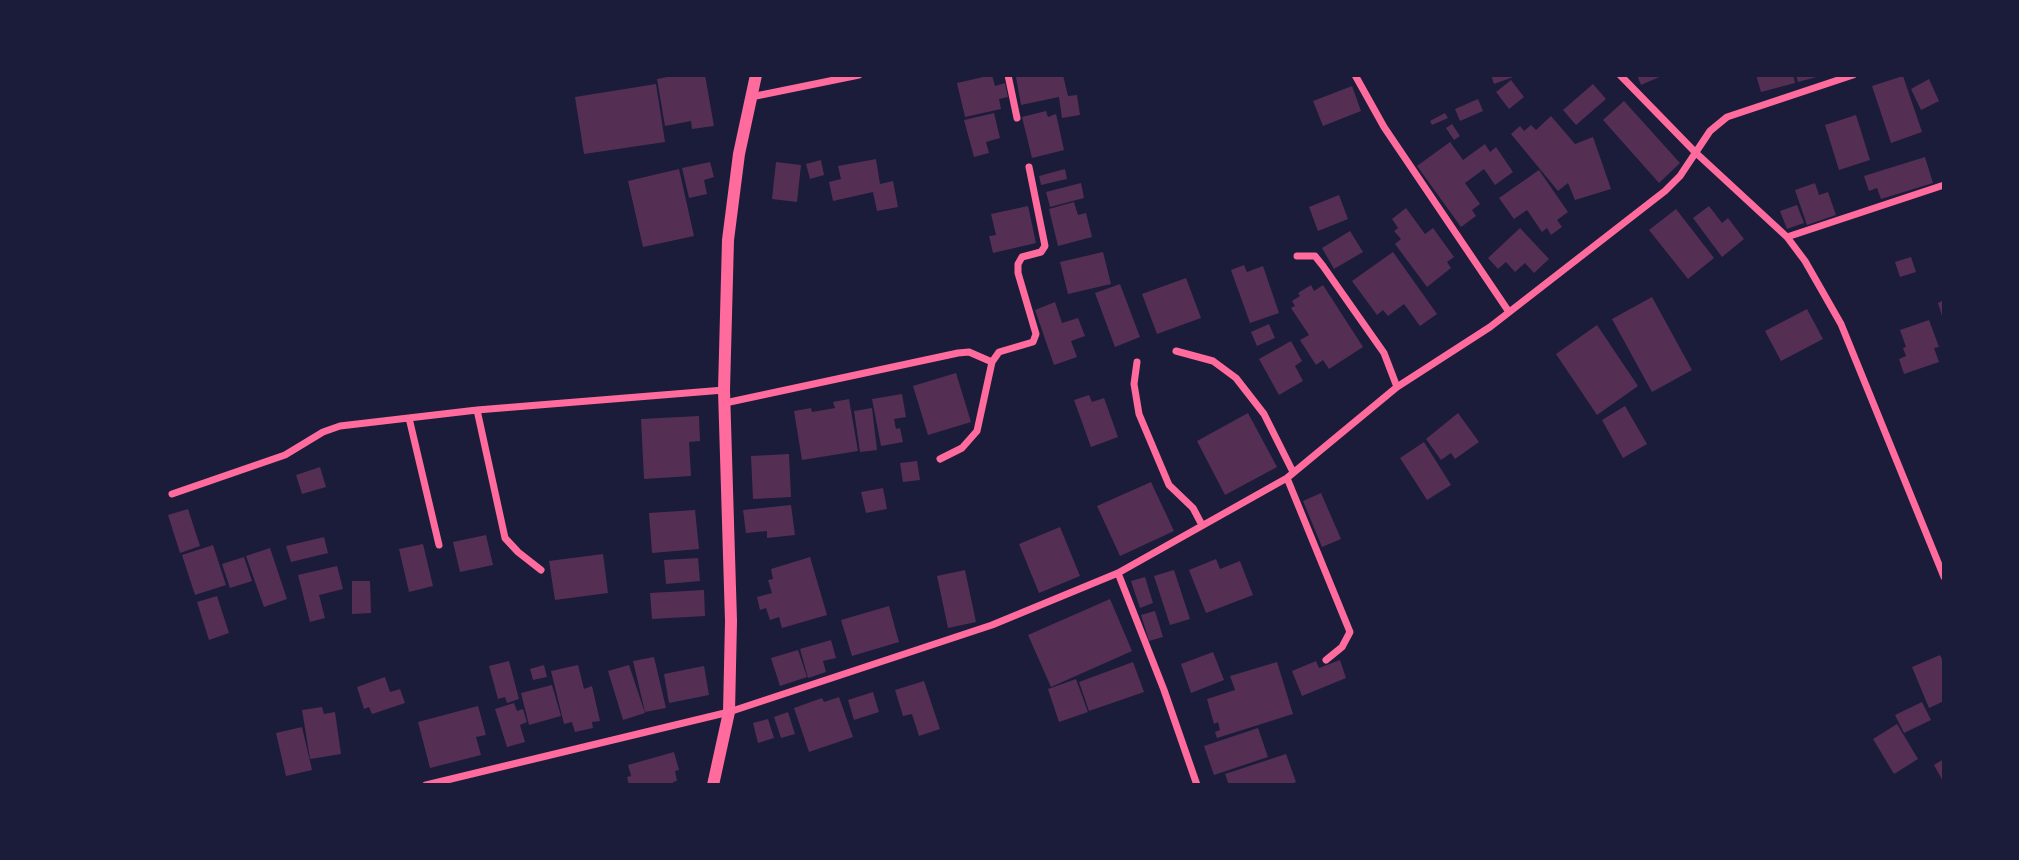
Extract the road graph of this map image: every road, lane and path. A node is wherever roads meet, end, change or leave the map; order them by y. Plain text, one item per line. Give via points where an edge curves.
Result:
1 (757, 75) edge
2 (859, 75) edge
3 (1008, 75) edge
4 (1355, 75) edge
5 (1620, 75) edge
6 (1853, 75) edge
7 (751, 97) junction
8 (1017, 118) dead end
9 (1695, 152) junction
10 (1029, 167) dead end
11 (1944, 185) edge
12 (1787, 237) junction
13 (1297, 256) dead end
14 (1509, 312) junction
15 (1176, 351) dead end
16 (992, 362) junction
17 (1137, 362) dead end
18 (1397, 387) junction
19 (724, 397) junction
20 (477, 410) junction
21 (409, 418) junction
22 (940, 459) dead end
23 (1290, 475) junction
24 (172, 494) dead end
25 (1202, 525) junction
26 (439, 545) dead end
27 (541, 570) dead end
28 (1118, 573) junction
29 (1944, 577) edge
30 (1326, 660) dead end
31 (729, 712) junction
32 (426, 785) edge
33 (713, 785) edge
34 (1197, 785) edge

1 - 7 street
2 - 7 street
3 - 8 street
4 - 14 street via 1384,127
5 - 9 street
6 - 9 street via 1727,117
7 - 19 street via 728,240
9 - 12 street
9 - 14 street via 1680,176 1655,200
10 - 16 street via 1045,246 1041,252 1022,257 1018,272 1036,338 999,352
11 - 12 street
12 - 29 street via 1841,324
13 - 18 street via 1315,256 1323,266 1384,353
14 - 18 street
15 - 23 street via 1213,361 1236,378 1264,414
16 - 19 street via 969,352 958,353
16 - 22 street via 977,431 962,448
17 - 25 street via 1139,414 1170,485 1193,508
18 - 23 street
19 - 20 street
19 - 31 street via 732,621
20 - 21 street
20 - 27 street via 505,538
21 - 24 street via 331,429 285,455
21 - 26 street
23 - 25 street
23 - 30 street via 1350,632 1342,647
25 - 28 street
28 - 31 street via 992,625
28 - 34 street
31 - 32 street
31 - 33 street

